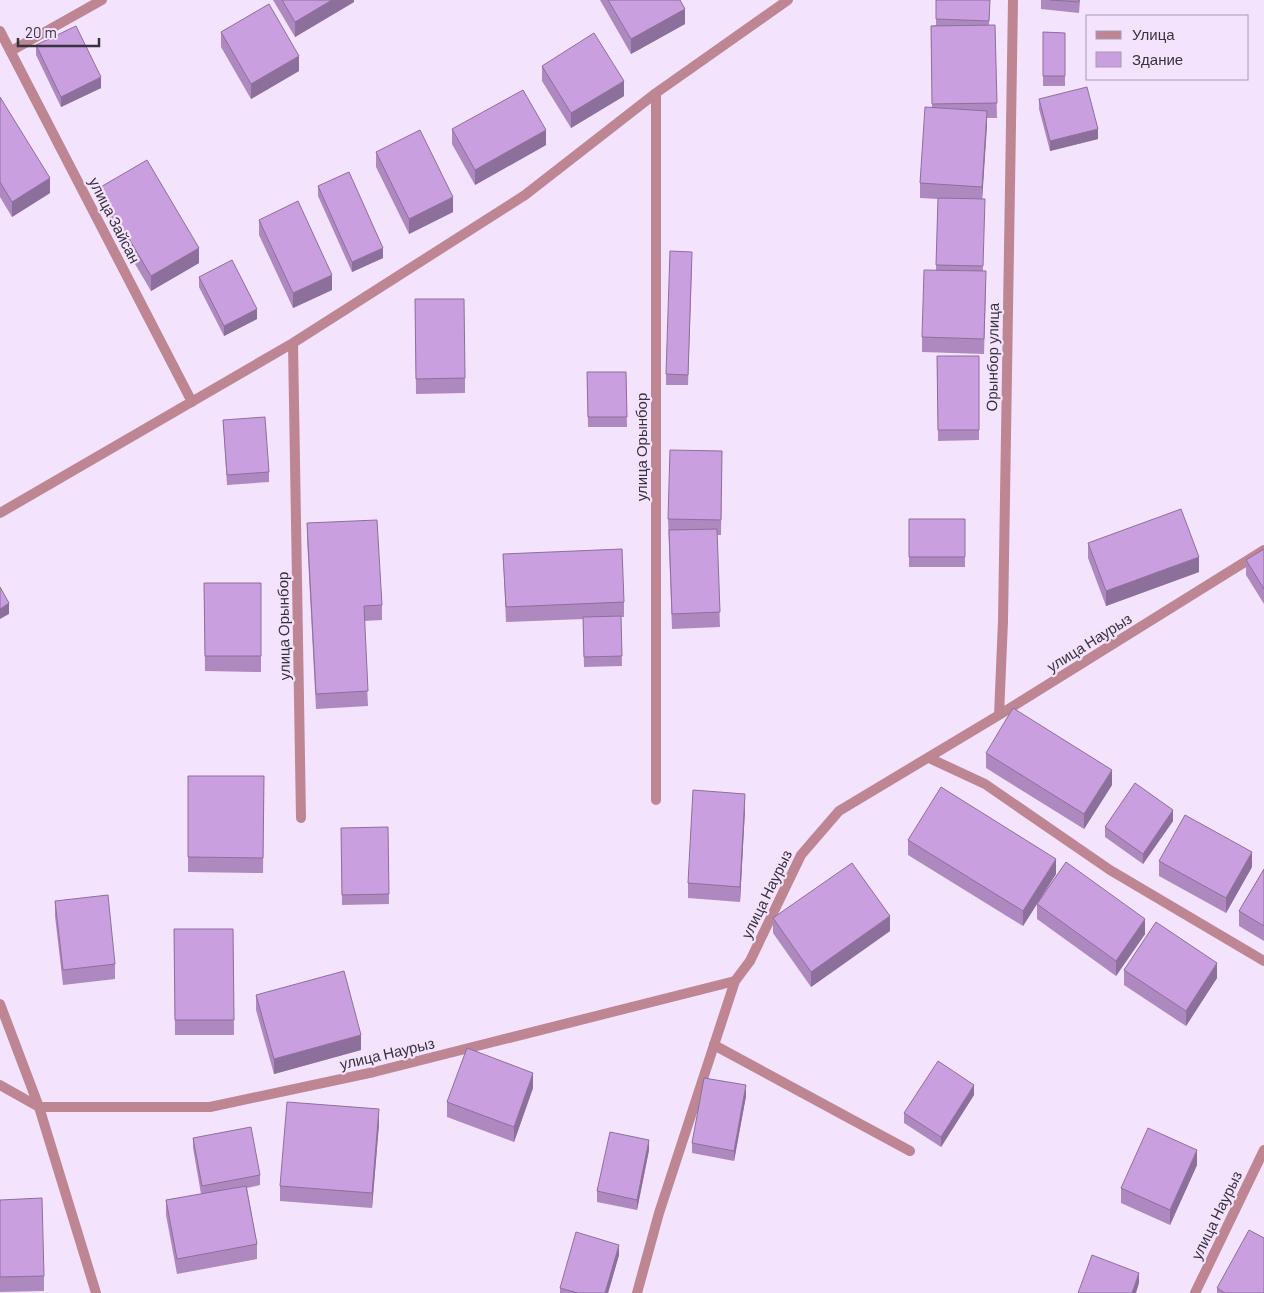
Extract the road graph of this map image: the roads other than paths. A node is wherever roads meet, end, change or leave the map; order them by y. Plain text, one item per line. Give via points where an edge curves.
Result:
1 (102, 0) edge
2 (788, 0) edge
3 (1013, 0) edge
4 (0, 31) edge
5 (11, 51) junction
6 (656, 93) junction
7 (293, 343) junction
8 (192, 402) junction
9 (0, 513) edge
10 (1264, 550) edge
11 (999, 715) junction
12 (928, 758) junction
13 (656, 800) dead end
14 (301, 818) dead end
15 (1264, 961) edge
16 (735, 981) junction
17 (0, 1004) edge
18 (714, 1046) junction
19 (0, 1085) edge
20 (39, 1107) junction
21 (1264, 1150) edge
22 (910, 1151) dead end
23 (96, 1293) edge
24 (636, 1293) edge
25 (1195, 1293) edge

1 - 5 street
2 - 6 street
3 - 11 street, Орынбор улица
4 - 5 street, улица Зайсан
5 - 8 street, улица Зайсан
6 - 7 street via 525,195
6 - 13 street, улица Орынбор
7 - 8 street
7 - 14 street, улица Орынбор
8 - 9 street
10 - 11 street, улица Наурыз
11 - 12 street, улица Наурыз
12 - 15 street via 985,784 1110,870
12 - 16 street, улица Наурыз via 839,811 801,854 750,961
16 - 18 street, улица Наурыз
16 - 20 street, улица Наурыз via 374,1072 210,1107
17 - 20 street
18 - 22 street
18 - 24 street, улица Наурыз
19 - 20 street
20 - 23 street
21 - 25 street, улица Наурыз

